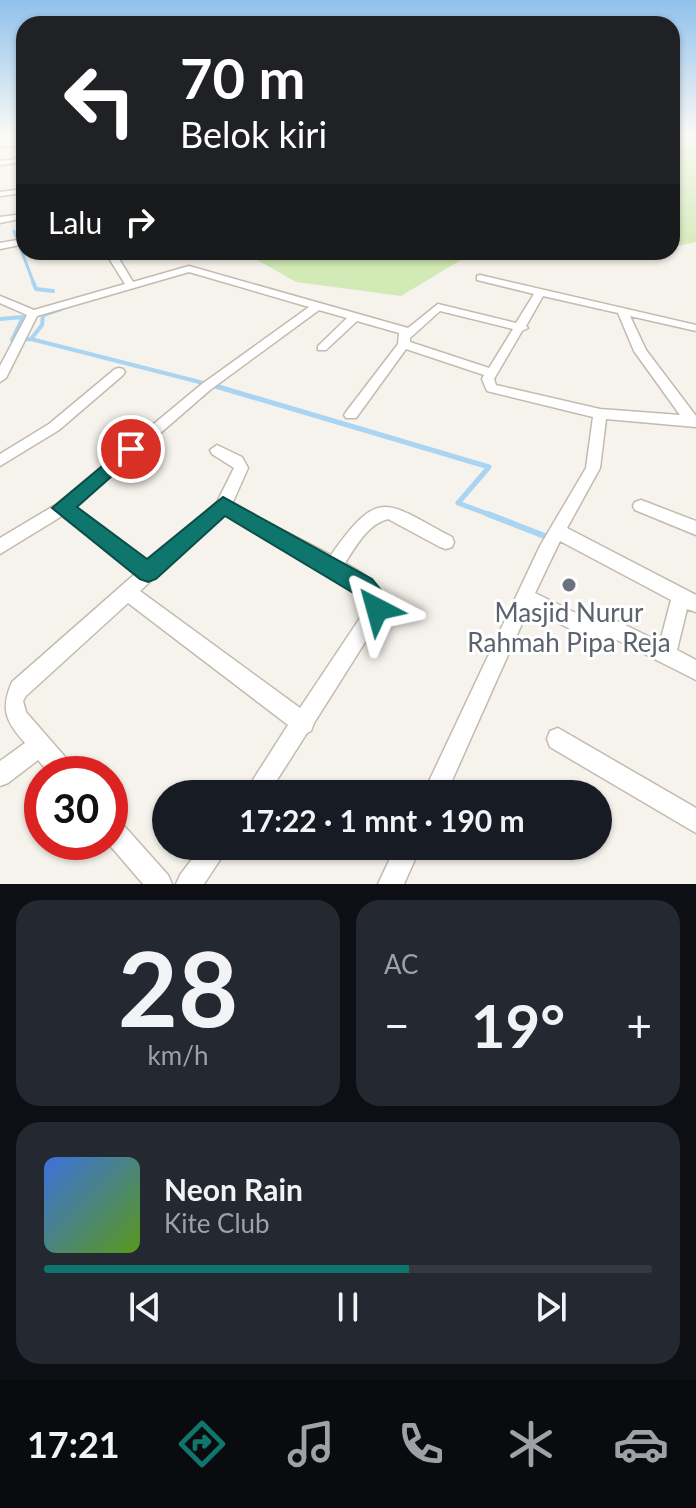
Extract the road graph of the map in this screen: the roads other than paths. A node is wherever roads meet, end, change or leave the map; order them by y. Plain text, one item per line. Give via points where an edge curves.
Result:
1 (118, 260) edge
2 (480, 278) dead end
3 (131, 286) junction
4 (541, 291) junction
5 (0, 299) edge
6 (317, 306) junction
7 (623, 312) junction
8 (33, 314) junction
9 (355, 316) junction
10 (522, 328) junction
11 (696, 328) edge
12 (406, 340) junction
13 (19, 342) junction
14 (0, 345) edge
15 (322, 348) dead end
16 (119, 372) dead end
17 (492, 373) junction
18 (0, 378) edge
19 (600, 414) junction
20 (351, 415) dead end
21 (694, 422) edge
22 (217, 450) dead end
23 (0, 461) edge
24 (223, 506) junction
25 (641, 506) dead end
26 (63, 508) junction
27 (696, 528) edge
28 (552, 539) junction
29 (446, 542) dead end
30 (0, 547) edge
31 (333, 566) junction
32 (148, 572) junction
33 (126, 591) junction
34 (525, 597) junction
35 (688, 600) edge
36 (667, 649) junction
37 (696, 670) edge
38 (304, 724) junction
39 (558, 739) dead end
40 (39, 746) junction
41 (48, 756) edge
42 (0, 775) edge
43 (265, 780) edge
44 (440, 780) edge
45 (696, 821) edge
46 (128, 848) edge
47 (207, 860) edge
48 (402, 860) edge
49 (159, 884) edge
50 (189, 884) edge
51 (391, 884) edge

1 - 3 street
2 - 4 street
3 - 6 street via 189,269
3 - 8 street
4 - 7 street
4 - 10 street
5 - 8 street
6 - 9 street
6 - 26 street via 206,387
7 - 11 street
7 - 21 street via 640,351
8 - 13 street
9 - 12 street via 399,328
9 - 15 street
10 - 12 street via 438,307
10 - 17 street
12 - 17 street
12 - 20 street
13 - 14 street
13 - 18 street
16 - 23 street via 54,427
17 - 19 street via 487,383 491,388
19 - 21 street
19 - 28 street via 593,468
22 - 24 street via 241,468
24 - 31 street
24 - 32 street
25 - 27 street
26 - 30 street
26 - 32 street
28 - 34 street
28 - 35 street
29 - 31 street via 382,511
31 - 38 street via 373,595 377,609
32 - 33 street
33 - 38 street
33 - 40 street via 54,654 13,700 16,717
34 - 36 street via 586,628 617,630
34 - 44 street
35 - 36 street
36 - 37 street
38 - 43 street
39 - 45 street
40 - 41 street
40 - 42 street
46 - 49 street
47 - 50 street
48 - 51 street

